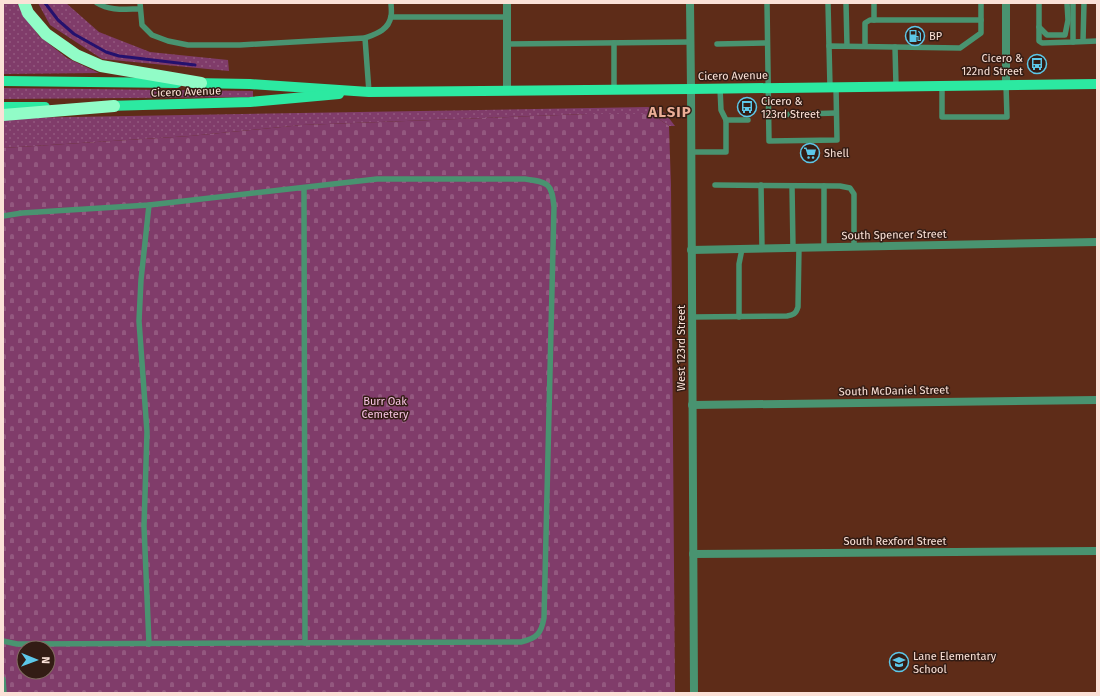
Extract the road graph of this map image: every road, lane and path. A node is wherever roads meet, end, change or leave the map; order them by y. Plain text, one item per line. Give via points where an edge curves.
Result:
1 (24, 3) edge
2 (97, 3) edge
3 (391, 3) edge
4 (507, 3) edge
5 (690, 3) edge
6 (767, 3) edge
7 (828, 3) edge
8 (846, 3) edge
9 (874, 3) edge
10 (981, 3) edge
11 (1006, 3) edge
12 (1039, 3) edge
13 (1068, 3) edge
14 (1073, 3) edge
15 (1084, 3) edge
16 (140, 6) edge
17 (391, 17) junction
18 (507, 17) junction
19 (874, 20) junction
20 (981, 20) junction
21 (1039, 27) junction
22 (365, 38) junction
23 (1083, 41) junction
24 (1097, 41) edge
25 (690, 42) junction
26 (1073, 42) junction
27 (614, 43) junction
28 (767, 43) junction
29 (507, 44) junction
30 (717, 44) dead end
31 (829, 46) junction
32 (847, 46) junction
33 (865, 46) junction
34 (895, 47) junction
35 (3, 81) edge
36 (201, 83) junction
37 (1006, 84) junction
38 (1097, 84) edge
39 (942, 85) junction
40 (896, 86) junction
41 (833, 87) junction
42 (720, 88) junction
43 (768, 88) junction
44 (691, 89) junction
45 (507, 90) junction
46 (614, 90) junction
47 (369, 92) junction
48 (114, 106) junction
49 (3, 107) edge
50 (836, 113) junction
51 (3, 115) edge
52 (769, 115) junction
53 (726, 120) junction
54 (748, 120) dead end
55 (691, 152) junction
56 (715, 185) dead end
57 (761, 186) junction
58 (792, 186) junction
59 (824, 186) junction
60 (304, 188) junction
61 (149, 205) junction
62 (4, 216) edge
63 (3, 224) edge
64 (1097, 242) edge
65 (854, 246) junction
66 (824, 247) junction
67 (762, 248) junction
68 (796, 248) junction
69 (742, 249) junction
70 (691, 250) junction
71 (692, 317) junction
72 (739, 317) junction
73 (1097, 400) edge
74 (692, 404) junction
75 (1097, 551) edge
76 (693, 554) junction
77 (3, 641) edge
78 (305, 643) junction
79 (149, 644) junction
80 (3, 679) edge
81 (4, 693) edge
82 (694, 693) edge

1 - 36 highway via 28,13 46,34 76,55 100,66
2 - 16 lane via 113,9
3 - 17 lane
4 - 18 street
5 - 25 street, West 123rd Street
6 - 28 lane
7 - 31 lane
8 - 32 lane
9 - 19 lane
10 - 20 lane
11 - 37 street
12 - 21 lane
13 - 21 lane via 1065,34 1048,35
14 - 26 lane
15 - 23 lane
16 - 22 lane via 142,25 152,35 188,45
17 - 18 lane
17 - 22 lane via 379,33
18 - 29 street
19 - 20 lane
19 - 33 lane via 865,23
20 - 34 lane via 981,33 960,48
21 - 26 lane via 1039,38 1042,43
22 - 47 lane
23 - 24 lane
23 - 26 lane
25 - 27 lane
25 - 44 street, West 123rd Street
27 - 29 lane
27 - 46 lane
28 - 30 lane
28 - 43 lane
29 - 45 street
31 - 32 lane
31 - 41 lane
32 - 33 lane
33 - 34 lane
34 - 40 lane
35 - 36 main road, Cicero Avenue
36 - 47 main road, Cicero Avenue
37 - 38 main road, Cicero Avenue
37 - 39 main road, Cicero Avenue
37 - 39 lane via 1007,117 942,118
39 - 40 main road, Cicero Avenue
40 - 41 main road, Cicero Avenue
41 - 43 main road, Cicero Avenue
41 - 50 lane
42 - 43 main road, Cicero Avenue
42 - 44 main road, Cicero Avenue
42 - 53 lane via 721,110
43 - 52 lane
44 - 46 main road, Cicero Avenue
44 - 55 street, West 123rd Street
45 - 46 main road, Cicero Avenue
45 - 47 main road, Cicero Avenue
47 - 48 main road, Cicero Avenue via 250,102
48 - 49 main road, Cicero Avenue
48 - 51 highway
50 - 52 lane
50 - 52 lane via 837,140 769,141
53 - 54 lane
53 - 55 lane via 726,152
55 - 70 street, West 123rd Street
56 - 57 lane
57 - 58 lane
57 - 67 lane
58 - 59 lane
58 - 68 lane
59 - 65 lane via 840,186 853,190
59 - 66 lane
60 - 61 lane
60 - 78 lane
60 - 78 lane via 377,179 525,179 543,182 550,188 554,207 542,629 537,635 521,642
61 - 62 lane
61 - 79 lane via 139,320 147,432 144,526
62 - 63 lane
64 - 65 street, South Spencer Street
65 - 66 street, South Spencer Street
66 - 68 street, South Spencer Street
67 - 68 street, South Spencer Street
67 - 69 street, South Spencer Street
68 - 72 lane via 796,313 787,316
69 - 70 street, South Spencer Street
69 - 72 lane via 739,264
70 - 71 street, West 123rd Street
71 - 72 lane
71 - 74 street, West 123rd Street
73 - 74 street, South McDaniel Street
74 - 76 street, West 123rd Street
75 - 76 street, South Rexford Street
76 - 82 street, West 123rd Street
77 - 79 lane via 17,644
78 - 79 lane
80 - 81 lane

